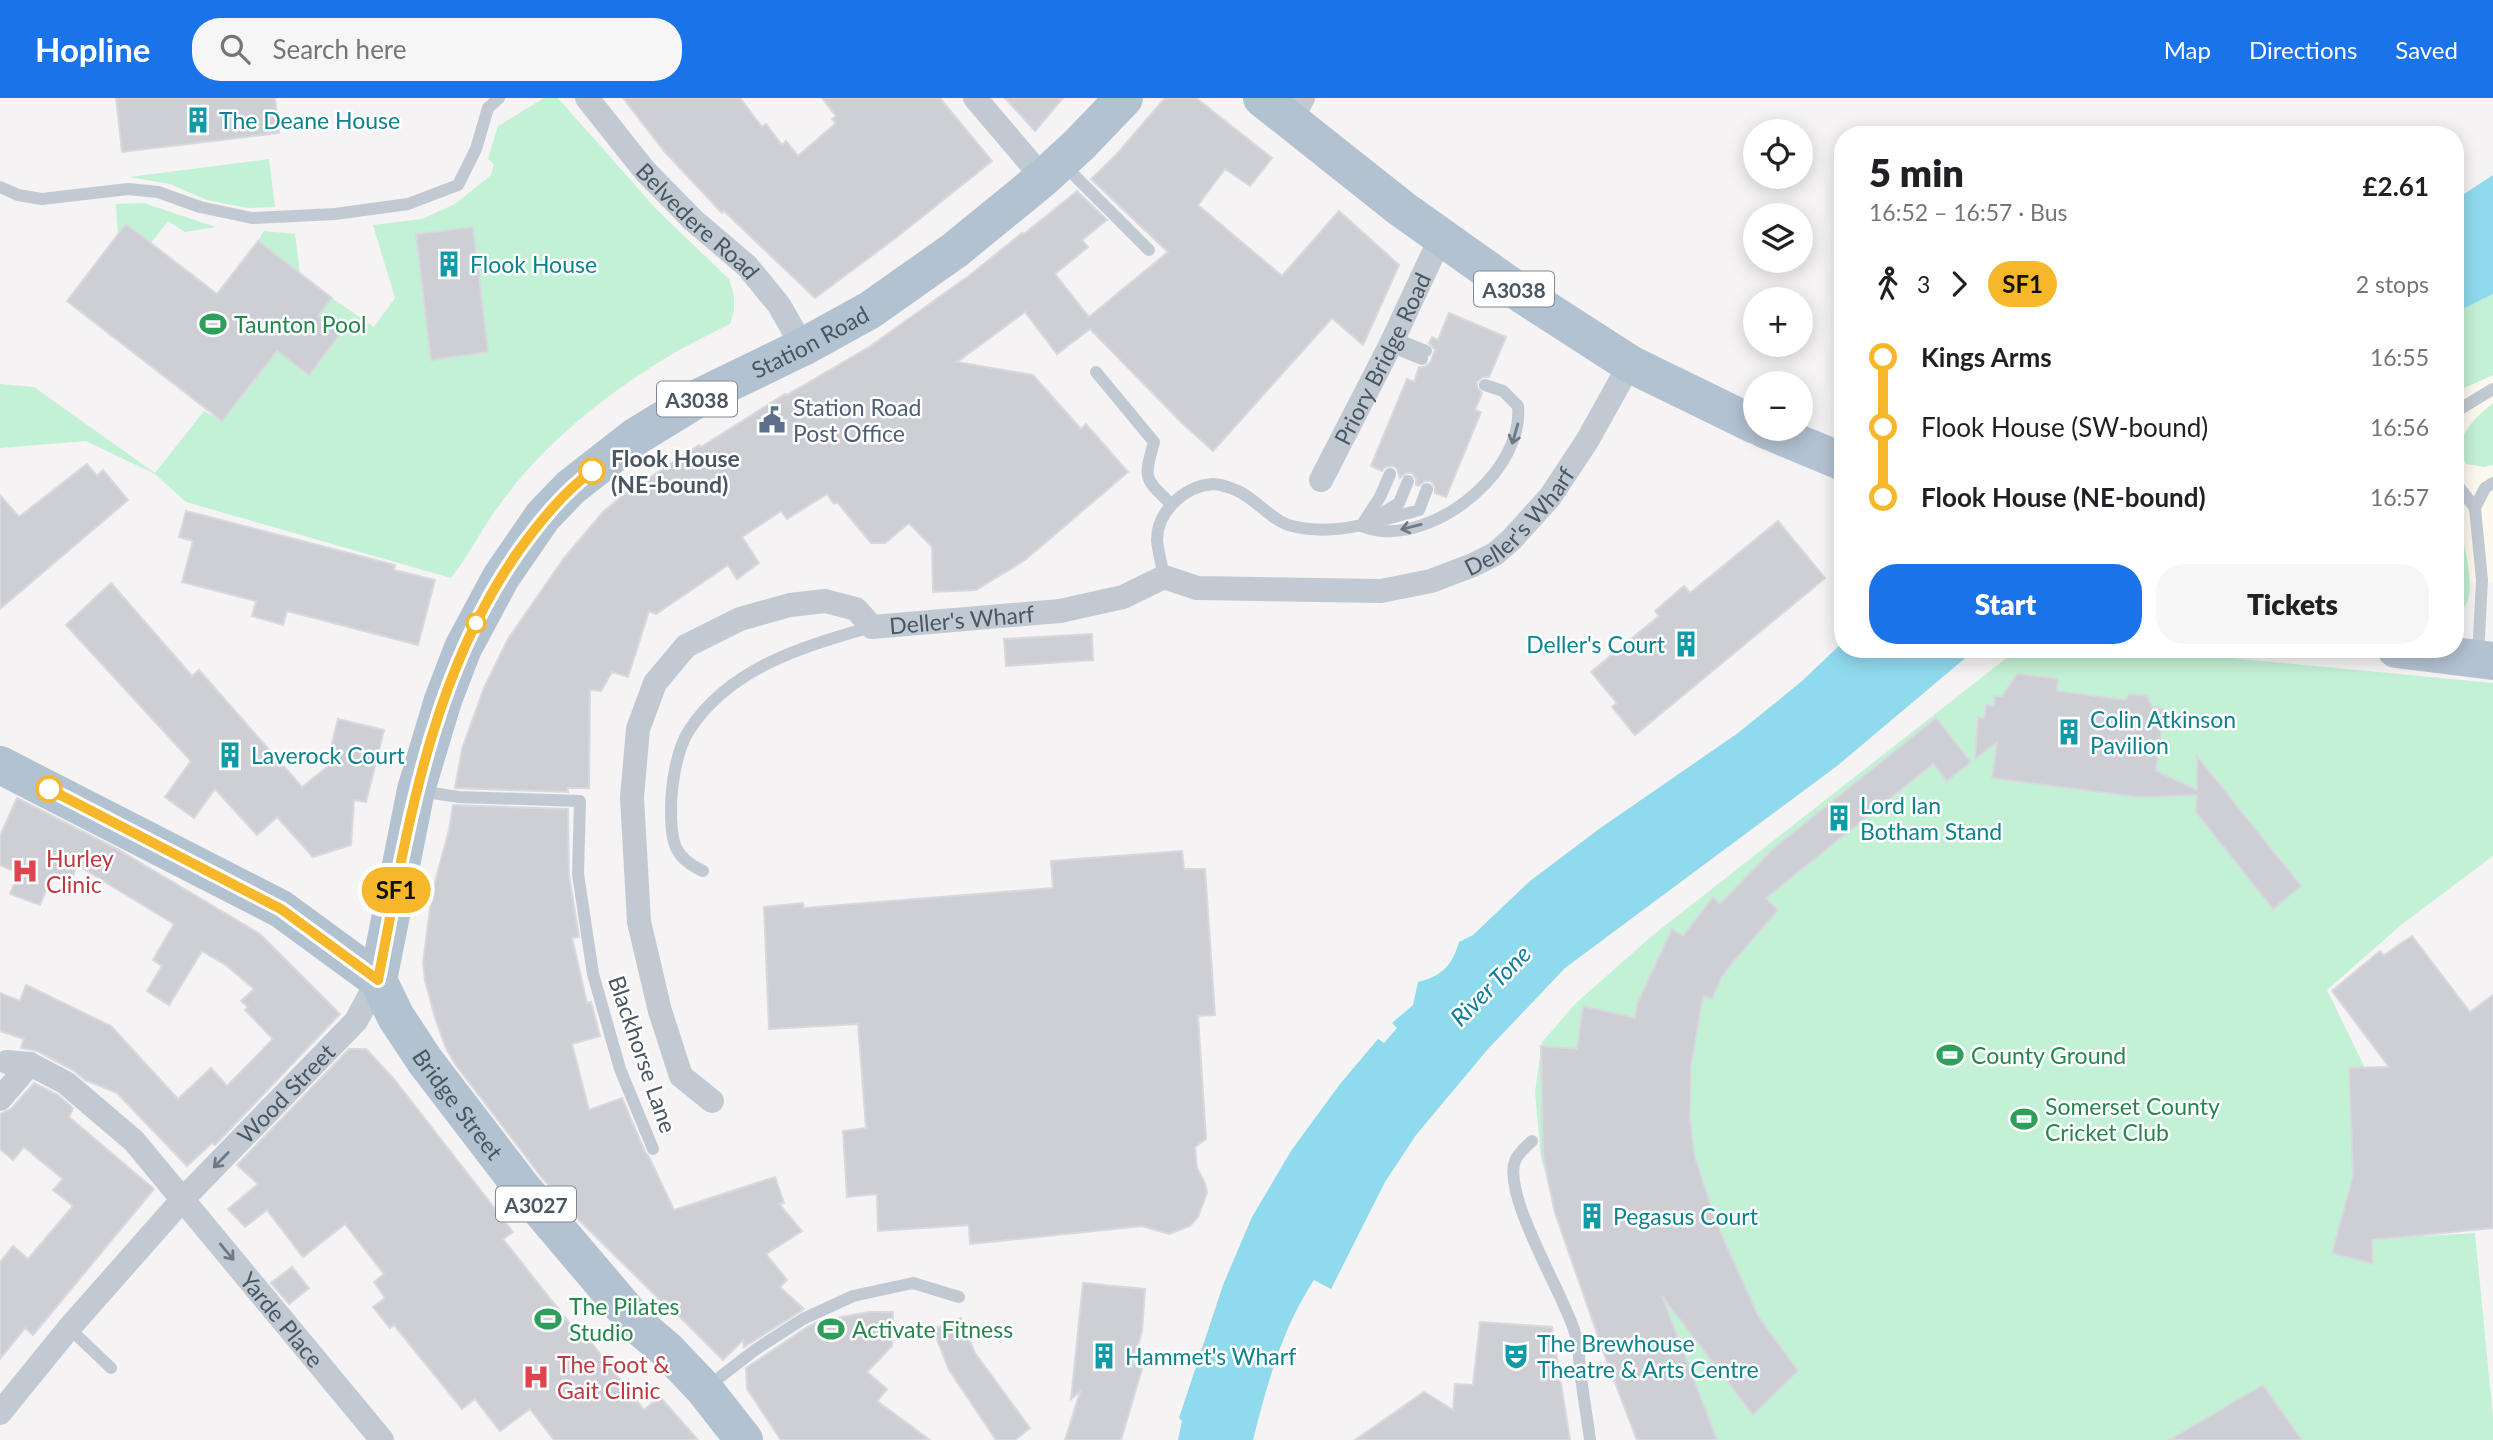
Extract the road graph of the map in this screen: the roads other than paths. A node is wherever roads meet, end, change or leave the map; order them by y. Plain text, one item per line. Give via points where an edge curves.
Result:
1 (499, 98) edge
2 (587, 98) edge
3 (975, 98) edge
4 (1124, 98) edge
5 (1285, 106) edge
6 (1052, 170) junction
7 (0, 187) edge
8 (1445, 239) junction
9 (1149, 250) dead end
10 (1392, 342) junction
11 (803, 347) junction
12 (1424, 355) dead end
13 (1630, 364) junction
14 (1096, 372) dead end
15 (1485, 385) dead end
16 (2493, 389) edge
17 (2464, 407) edge
18 (1743, 419) edge
19 (1793, 441) edge
20 (1834, 458) edge
21 (1390, 474) dead end
22 (1321, 480) dead end
23 (1408, 481) dead end
24 (2493, 483) edge
25 (1427, 489) dead end
26 (2464, 494) edge
27 (1171, 504) junction
28 (2475, 508) junction
29 (1361, 526) junction
30 (1164, 577) junction
31 (872, 627) junction
32 (2464, 657) edge
33 (2485, 660) edge
34 (0, 765) edge
35 (416, 790) junction
36 (704, 871) dead end
37 (378, 980) junction
38 (0, 1099) edge
39 (712, 1101) dead end
40 (1532, 1141) dead end
41 (653, 1150) dead end
42 (183, 1199) junction
43 (959, 1297) dead end
44 (69, 1328) junction
45 (111, 1368) dead end
46 (704, 1389) junction
47 (0, 1413) edge
48 (382, 1440) edge
49 (744, 1440) edge
50 (1590, 1440) edge

1 - 7 lane via 488,108 476,149 458,185 408,204 252,218 158,192 128,189 42,199
2 - 11 street, Belvedere Road via 645,171 747,266 779,305
3 - 6 street
4 - 6 main road, Station Road / A3038
5 - 8 main road, A3038 via 1369,184
6 - 9 lane
6 - 11 main road, Station Road / A3038 via 955,250 882,302
8 - 10 street, Priory Bridge Road via 1433,254
8 - 13 main road, A3038
10 - 12 lane
10 - 22 street, Priory Bridge Road
11 - 35 main road, Station Road / A3038 via 702,396 635,437 571,487 543,516 501,577 463,648
13 - 18 main road, A3038
13 - 30 street, Deller's Wharf via 1550,497 1495,554 1473,565 1431,581 1381,591 1197,588
14 - 27 lane via 1154,442 1146,473 1150,485
15 -> 29 lane via 1503,391 1518,405 1517,432 1497,470 1458,509 1412,528 1383,531
16 - 17 lane
19 - 20 main road
21 - 29 lane
23 - 29 lane via 1399,503
24 - 28 lane via 2485,488
25 - 29 lane via 1419,510
26 - 28 lane
27 - 29 lane via 1195,488 1215,484 1240,492 1290,526
27 - 30 lane via 1160,522 1157,539
28 - 33 lane
30 - 31 street, Deller's Wharf via 1124,597 1060,611
31 - 36 lane via 816,642 756,668 719,695 688,730 672,778 673,842 686,863
31 - 39 street, Deller's Wharf via 856,609 825,601 740,619 686,646 655,683 638,729 632,797 639,922 681,1076
32 - 33 main road
34 - 37 main road, A3027 via 281,909
35 - 37 main road, Station Road / A3038
35 - 41 lane, Blackhorse Lane via 459,797 580,802 578,874 593,974 620,1069
37 -> 42 street, Wood Street via 356,1021
37 - 46 main road, Bridge Street / A3027 via 425,1060 523,1189 641,1328
38 - 42 street via 18,1063 66,1083 134,1141
40 - 50 lane via 1515,1160 1515,1186 1534,1243 1576,1335
42 - 44 street, Wood Street
42 -> 48 street, Yarde Place
43 - 46 lane via 913,1283 853,1296 793,1325
44 - 45 lane
44 - 47 street, Wood Street
46 - 49 main road, Bridge Street / A3027

